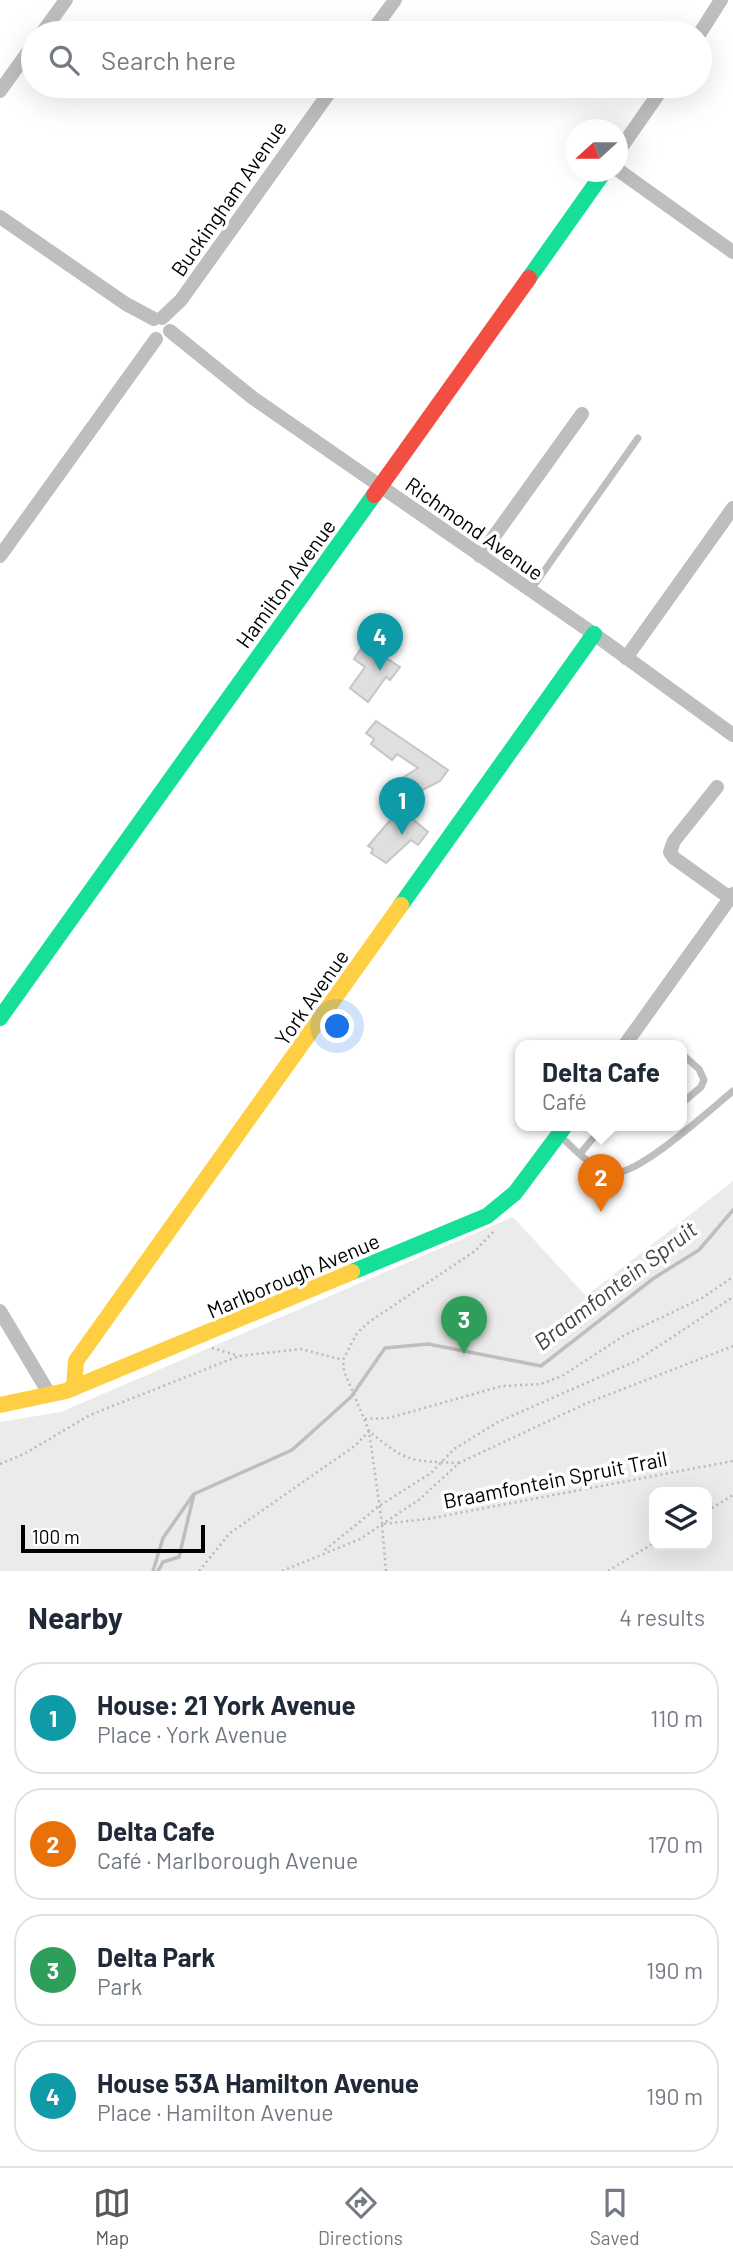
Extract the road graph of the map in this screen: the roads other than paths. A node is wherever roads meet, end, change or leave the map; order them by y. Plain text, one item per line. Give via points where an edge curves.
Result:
1 (66, 0) edge
2 (395, 0) edge
3 (720, 0) edge
4 (51, 21) edge
5 (380, 21) edge
6 (707, 21) edge
7 (21, 62) edge
8 (0, 92) edge
9 (325, 98) edge
10 (656, 98) edge
11 (628, 138) edge
12 (628, 177) edge
13 (597, 182) edge
14 (0, 217) edge
15 (733, 252) edge
16 (160, 329) junction
17 (582, 414) dead end
18 (638, 438) dead end
19 (380, 487) junction
20 (733, 508) edge
21 (0, 556) edge
22 (480, 556) junction
23 (530, 591) junction
24 (594, 635) junction
25 (626, 658) junction
26 (733, 735) edge
27 (717, 787) dead end
28 (732, 896) edge
29 (0, 1018) edge
30 (628, 1040) edge
31 (687, 1059) edge
32 (733, 1091) edge
33 (687, 1098) edge
34 (687, 1128) edge
35 (561, 1131) edge
36 (563, 1131) edge
37 (599, 1131) edge
38 (684, 1131) edge
39 (580, 1154) junction
40 (0, 1311) edge
41 (74, 1387) junction
42 (50, 1395) junction
43 (0, 1405) edge

1 - 4 street
2 - 5 street
3 - 6 street
7 - 8 street
9 - 16 street, Buckingham Avenue
10 - 11 street
12 - 15 street
13 - 19 street, Hamilton Avenue
14 - 16 street, Richmond Avenue
16 - 19 street, Richmond Avenue
16 - 21 street, Buckingham Avenue
17 - 22 street
18 - 23 lane
19 - 22 street, Richmond Avenue
19 - 29 street, Hamilton Avenue
20 - 25 street
22 - 23 street, Richmond Avenue
23 - 24 street, Richmond Avenue
24 - 25 street, Richmond Avenue
24 - 41 street, York Avenue via 76,1361
25 - 26 street, Richmond Avenue
27 - 28 street via 670,852
28 - 30 street
31 - 33 lane via 704,1080
32 - 34 lane
35 - 41 street, Marlborough Avenue via 515,1194 492,1213
36 - 39 lane
37 - 39 lane
38 - 39 lane via 649,1159 619,1172 605,1171
40 - 42 street
41 - 42 street, Marlborough Avenue
42 - 43 street, Marlborough Avenue

